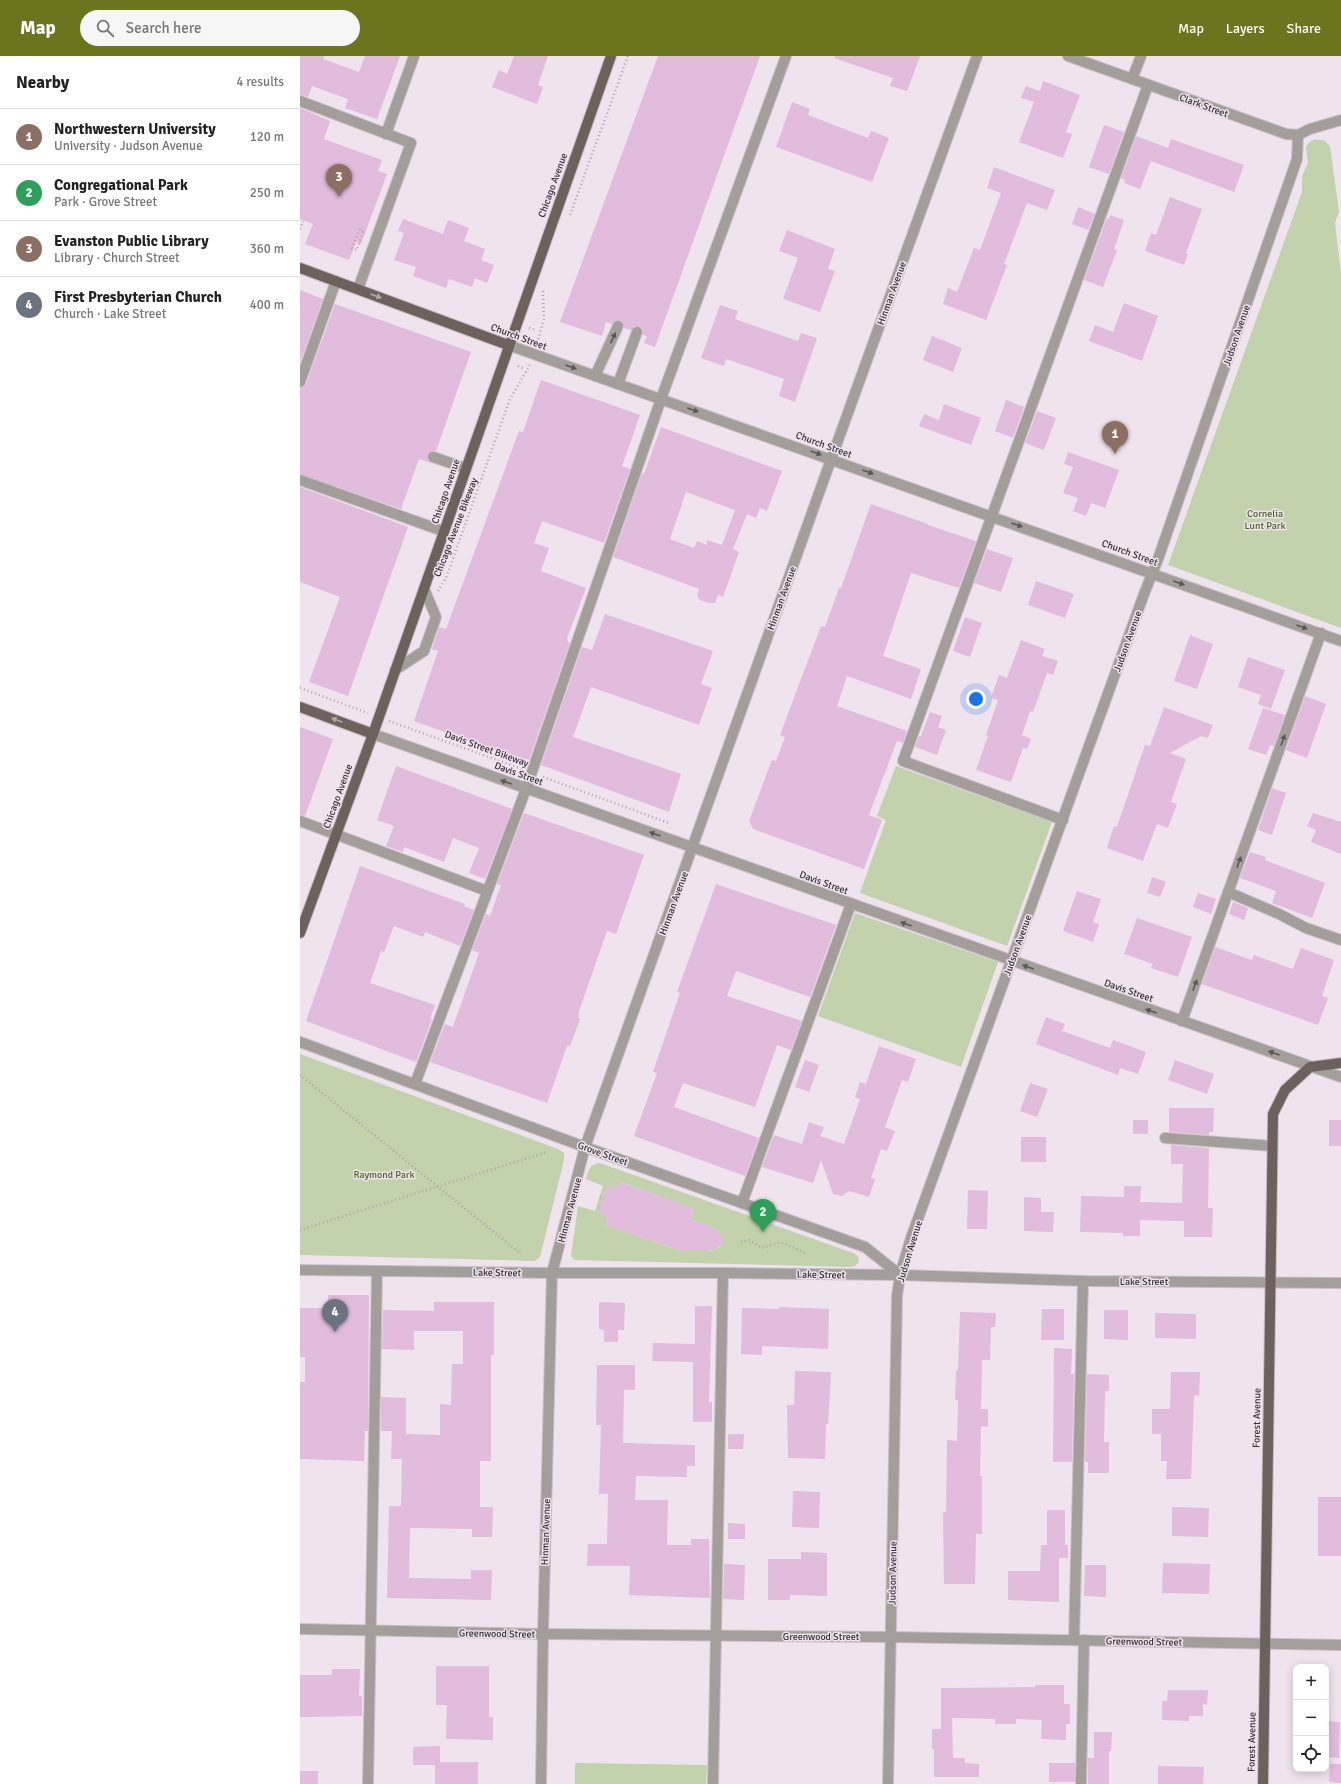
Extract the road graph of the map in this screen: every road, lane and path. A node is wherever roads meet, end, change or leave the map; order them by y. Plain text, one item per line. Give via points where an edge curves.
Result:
1 (414, 56) edge
2 (611, 56) edge
3 (628, 56) edge
4 (786, 56) edge
5 (977, 56) edge
6 (1068, 56) edge
7 (1141, 56) edge
8 (1132, 79) junction
9 (1148, 85) junction
10 (300, 101) edge
11 (1341, 120) edge
12 (386, 134) junction
13 (1298, 135) junction
14 (570, 217) dead end
15 (303, 221) dead end
16 (300, 229) edge
17 (360, 229) dead end
18 (367, 234) dead end
19 (300, 268) edge
20 (336, 281) junction
21 (358, 289) junction
22 (543, 290) dead end
23 (525, 326) dead end
24 (618, 326) dead end
25 (536, 330) dead end
26 (541, 332) dead end
27 (637, 332) dead end
28 (508, 345) junction
29 (518, 366) dead end
30 (525, 368) dead end
31 (529, 370) dead end
32 (596, 376) junction
33 (300, 382) edge
34 (618, 384) junction
35 (661, 399) junction
36 (433, 457) dead end
37 (832, 459) junction
38 (466, 468) junction
39 (300, 480) edge
40 (991, 516) junction
41 (444, 531) junction
42 (1152, 573) junction
43 (424, 589) junction
44 (430, 604) junction
45 (1321, 634) junction
46 (1341, 641) edge
47 (395, 670) junction
48 (300, 688) edge
49 (300, 707) edge
50 (379, 717) junction
51 (373, 734) junction
52 (531, 773) junction
53 (526, 788) junction
54 (1063, 820) junction
55 (300, 821) edge
56 (669, 823) dead end
57 (336, 835) junction
58 (692, 848) junction
59 (488, 891) junction
60 (1228, 892) junction
61 (851, 904) junction
62 (300, 934) edge
63 (1341, 940) edge
64 (1011, 961) junction
65 (1182, 1021) junction
66 (300, 1042) edge
67 (1341, 1063) edge
68 (1310, 1067) junction
69 (300, 1074) edge
70 (1341, 1078) edge
71 (415, 1084) junction
72 (1165, 1138) dead end
73 (1272, 1146) junction
74 (585, 1147) junction
75 (547, 1152) dead end
76 (436, 1186) junction
77 (600, 1197) dead end
78 (604, 1199) dead end
79 (742, 1203) junction
80 (300, 1230) edge
81 (741, 1242) dead end
82 (521, 1254) dead end
83 (807, 1254) dead end
84 (300, 1270) edge
85 (377, 1271) junction
86 (552, 1273) junction
87 (723, 1273) junction
88 (900, 1275) junction
89 (1083, 1281) junction
90 (1270, 1282) junction
91 (1341, 1283) edge
92 (300, 1629) edge
93 (371, 1630) junction
94 (543, 1634) junction
95 (716, 1635) junction
96 (890, 1636) junction
97 (1079, 1640) junction
98 (1264, 1644) junction
99 (1341, 1645) edge
100 (368, 1784) edge
101 (541, 1784) edge
102 (713, 1784) edge
103 (888, 1784) edge
104 (1081, 1784) edge
105 (1263, 1784) edge

1 - 12 street
2 - 28 main road, Chicago Avenue
3 - 14 path
4 - 35 street
5 - 37 street, Hinman Avenue
6 - 8 street, Clark Street
7 - 8 street
8 - 9 street, Clark Street
9 - 13 street, Clark Street via 1286,134
9 - 40 street
10 - 12 street
11 - 13 street
12 - 21 street via 411,143
13 - 42 street, Judson Avenue via 1296,159
15 - 16 path
17 - 18 path via 352,248 357,250 363,232
19 - 20 main road, Church Street
20 - 21 main road, Church Street
20 - 33 street
21 -> 28 main road, Church Street
22 - 26 path via 544,319
23 - 25 path
32 -> 24 street
27 - 34 street
28 -> 32 street, Church Street
28 - 38 main road, Chicago Avenue
29 - 30 path
31 - 44 path, Chicago Avenue Bikeway via 510,399 446,578
32 - 34 street, Church Street
34 - 35 street, Church Street
35 -> 37 street, Church Street
35 - 52 street
36 - 38 street
37 -> 40 street, Church Street
37 - 58 street, Hinman Avenue
38 - 41 main road, Chicago Avenue
39 - 41 street
40 -> 42 street, Church Street
40 - 54 street via 903,760
41 - 43 main road, Chicago Avenue
42 -> 45 street, Church Street
42 - 54 street, Judson Avenue
43 - 44 street
43 - 47 main road, Chicago Avenue
44 - 47 street via 436,617 424,651
45 - 46 street, Church Street
60 -> 45 street
47 - 50 main road, Chicago Avenue
48 - 50 path, Davis Street Bikeway
51 -> 49 main road, Davis Street
50 - 51 main road, Chicago Avenue
50 - 52 path, Davis Street Bikeway
53 -> 51 street, Davis Street
51 - 57 main road, Chicago Avenue
52 - 53 street
52 - 56 path, Davis Street Bikeway
58 -> 53 street, Davis Street
53 - 59 street
54 - 64 street, Judson Avenue
55 - 57 street
57 - 59 street
57 - 62 main road, Chicago Avenue
58 - 61 street, Davis Street
58 - 74 street, Hinman Avenue
59 - 71 street
60 - 63 street via 1306,928
65 -> 60 street
64 -> 61 street, Davis Street
61 - 79 street
65 -> 64 street, Davis Street
64 - 88 street, Judson Avenue
68 -> 65 street, Davis Street
66 - 71 street, Grove Street
67 - 68 main road
68 - 70 street, Davis Street
68 - 73 main road, Forest Avenue via 1284,1090 1276,1106 1273,1114
69 - 76 path
71 - 74 street, Grove Street
72 - 73 street
73 - 90 main road, Forest Avenue
74 - 79 street, Grove Street
74 - 86 street, Hinman Avenue
75 - 76 path
76 - 80 path
76 - 82 path
77 - 78 path
79 - 88 street, Grove Street via 865,1247
81 - 83 path via 749,1240 758,1248 784,1243
84 - 85 street, Lake Street
85 - 86 street, Lake Street
85 - 93 street
86 - 87 street, Lake Street
86 - 94 street, Hinman Avenue
87 - 88 street, Lake Street
87 - 95 street
88 - 89 street, Lake Street
88 - 96 street, Judson Avenue via 897,1296
89 - 90 street, Lake Street
89 - 97 street
90 - 91 street, Lake Street
90 - 98 main road, Forest Avenue
92 - 93 street, Greenwood Street
93 - 94 street, Greenwood Street
93 - 100 street
94 - 95 street, Greenwood Street
94 - 101 street, Hinman Avenue
95 - 96 street, Greenwood Street
95 - 102 street
96 - 97 street, Greenwood Street
96 - 103 street, Judson Avenue
97 - 98 street, Greenwood Street
97 - 104 street
98 - 99 street, Greenwood Street
98 - 105 main road, Forest Avenue

